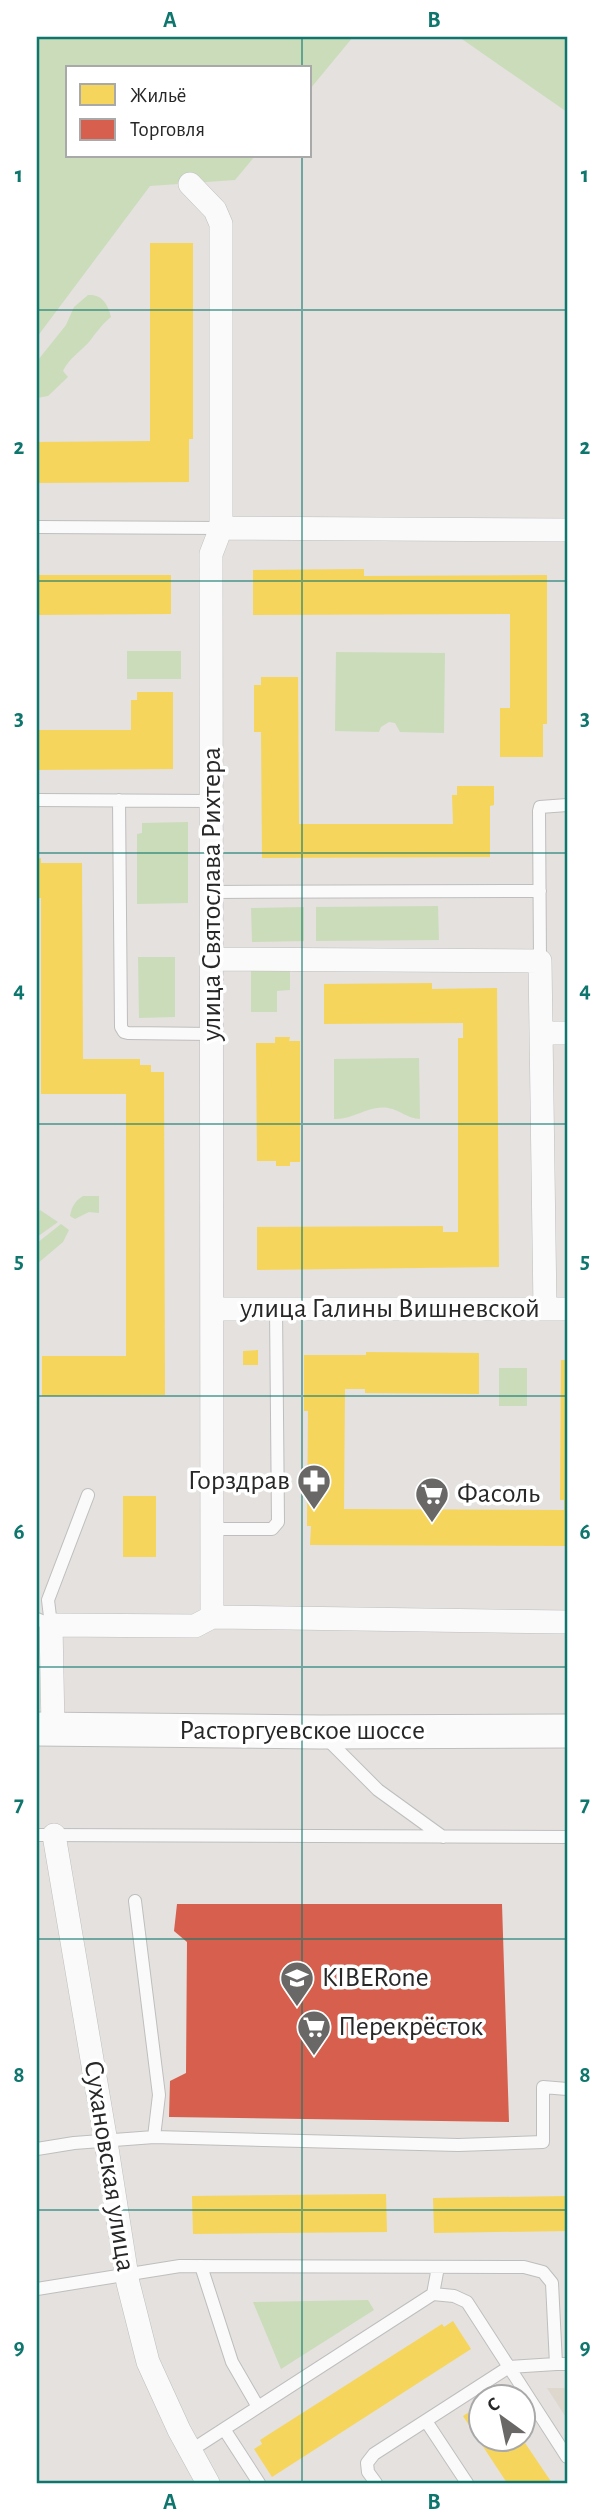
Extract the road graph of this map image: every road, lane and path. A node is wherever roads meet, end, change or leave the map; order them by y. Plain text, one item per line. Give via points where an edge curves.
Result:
1 (190, 184) dead end
2 (37, 527) edge
3 (221, 528) junction
4 (567, 530) edge
5 (37, 800) edge
6 (120, 800) junction
7 (212, 801) junction
8 (567, 805) edge
9 (540, 891) junction
10 (212, 892) junction
11 (212, 959) junction
12 (540, 961) junction
13 (542, 1033) junction
14 (567, 1033) edge
15 (212, 1034) junction
16 (212, 1309) junction
17 (276, 1309) junction
18 (556, 1309) edge
19 (88, 1495) dead end
20 (212, 1529) junction
21 (212, 1617) junction
22 (44, 1622) edge
23 (567, 1622) edge
24 (44, 1668) edge
25 (45, 1728) edge
26 (567, 1731) edge
27 (320, 1732) junction
28 (45, 1835) edge
29 (443, 1837) junction
30 (567, 1837) edge
31 (135, 1901) dead end
32 (567, 2089) edge
33 (154, 2137) junction
34 (106, 2141) junction
35 (37, 2149) edge
36 (201, 2266) junction
37 (438, 2267) junction
38 (126, 2274) junction
39 (37, 2289) edge
40 (433, 2294) junction
41 (561, 2364) edge
42 (509, 2367) junction
43 (258, 2407) junction
44 (426, 2421) junction
45 (224, 2429) junction
46 (190, 2451) junction
47 (567, 2457) edge
48 (208, 2483) edge
49 (259, 2483) edge
50 (376, 2483) edge
51 (467, 2483) edge

1 - 3 street, улица Святослава Рихтера via 215,210 221,224
2 - 3 lane
3 - 4 street
3 - 7 street, улица Святослава Рихтера via 211,550
5 - 6 lane
6 - 7 lane
6 - 15 lane via 121,1027 128,1033
7 - 10 street, улица Святослава Рихтера
8 - 9 lane via 540,807
9 - 10 lane
9 - 12 lane
10 - 11 street, улица Святослава Рихтера
11 - 12 street
11 - 15 street, улица Святослава Рихтера
12 - 13 street
13 - 14 street
13 - 18 street
15 - 16 street, улица Святослава Рихтера
16 - 17 street, улица Галины Вишневской
16 - 20 street, улица Святослава Рихтера
17 - 18 street, улица Галины Вишневской
17 - 20 lane via 278,1522 272,1529
19 - 22 lane
20 - 21 street, улица Святослава Рихтера
21 - 22 street via 195,1626
21 - 23 street
22 - 24 street
24 - 25 street
25 - 27 main road, Расторгуевское шоссе
26 - 27 main road, Расторгуевское шоссе
27 - 29 lane via 378,1790
28 - 29 lane
28 - 34 street, Сухановская улица
29 - 30 lane
31 - 33 lane via 159,2095
32 - 33 lane via 543,2087 543,2142 458,2145
33 - 34 lane
34 - 35 lane
34 - 38 street, Сухановская улица
36 - 37 lane
36 - 38 lane
36 - 43 lane via 232,2362
37 - 40 lane
37 - 41 lane via 524,2267 543,2272 552,2283
38 - 39 lane
38 - 46 street, Сухановская улица via 148,2362
40 - 42 lane via 454,2295 467,2302
40 - 43 lane
41 - 42 lane
42 - 44 lane
42 - 47 lane
43 - 45 lane
44 - 50 lane via 374,2454 367,2463
44 - 51 lane
45 - 46 lane
45 - 49 lane
46 - 48 street, Сухановская улица

